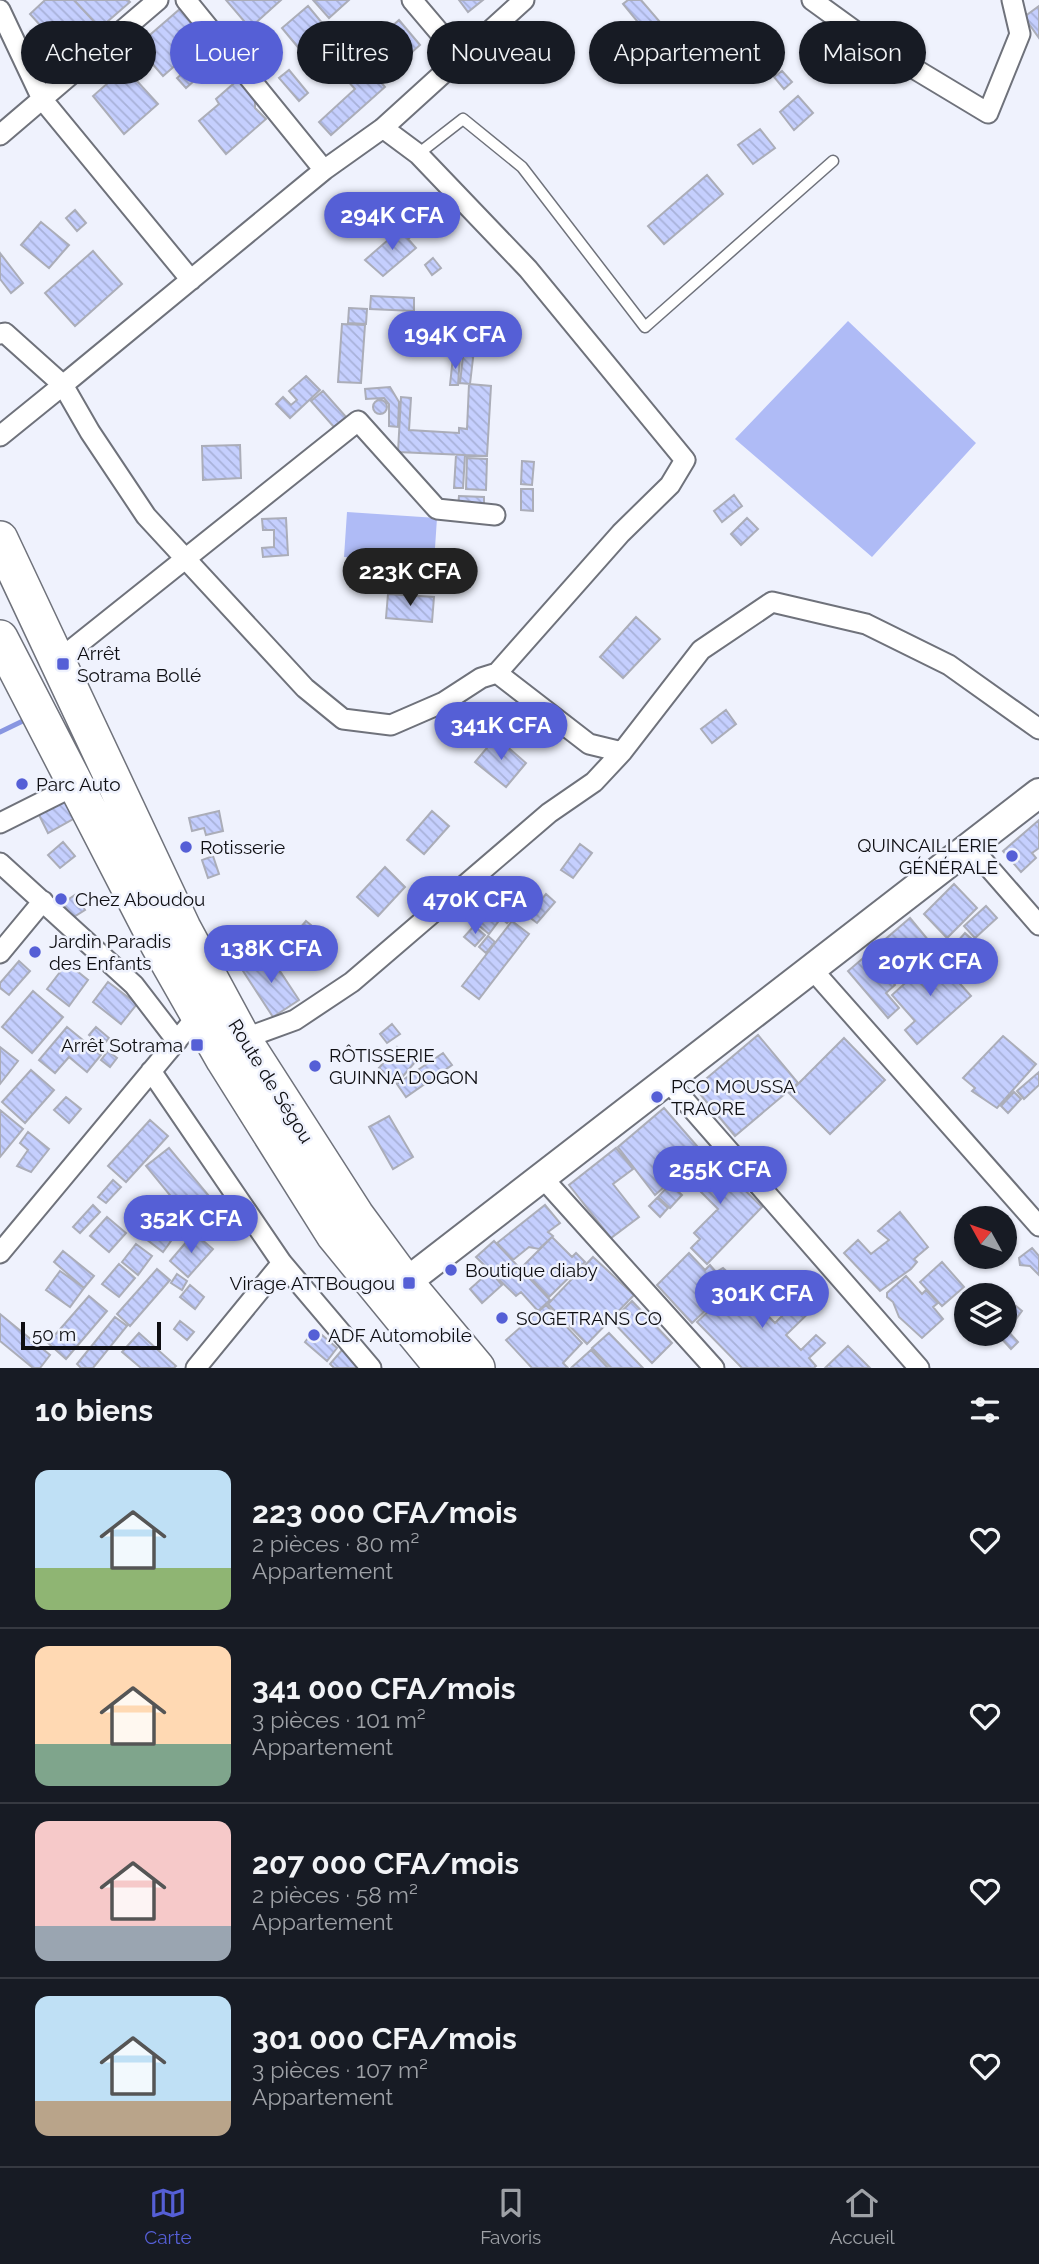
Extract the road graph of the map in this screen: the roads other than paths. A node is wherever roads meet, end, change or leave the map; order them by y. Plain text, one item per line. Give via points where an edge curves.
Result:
1 (158, 0) edge
2 (186, 0) edge
3 (412, 0) edge
4 (524, 0) edge
5 (812, 0) edge
6 (1012, 0) edge
7 (0, 10) edge
8 (430, 21) edge
9 (502, 21) edge
10 (433, 84) edge
11 (42, 99) junction
12 (383, 128) junction
13 (0, 135) edge
14 (418, 154) junction
15 (833, 161) dead end
16 (324, 170) junction
17 (191, 280) junction
18 (0, 334) edge
19 (63, 385) junction
20 (0, 436) edge
21 (495, 515) dead end
22 (0, 539) edge
23 (186, 559) junction
24 (0, 638) edge
25 (56, 662) junction
26 (497, 673) junction
27 (1039, 729) edge
28 (622, 752) junction
29 (76, 785) junction
30 (1039, 793) edge
31 (0, 823) edge
32 (971, 847) junction
33 (0, 863) edge
34 (43, 901) junction
35 (1039, 925) edge
36 (0, 953) edge
37 (811, 968) junction
38 (199, 1014) junction
39 (243, 1039) junction
40 (177, 1041) junction
41 (151, 1071) junction
42 (666, 1079) junction
43 (541, 1176) junction
44 (1039, 1226) edge
45 (0, 1252) edge
46 (282, 1264) junction
47 (395, 1291) junction
48 (196, 1368) edge
49 (371, 1368) edge
50 (443, 1368) edge
51 (477, 1368) edge
52 (714, 1368) edge
53 (919, 1368) edge

1 - 11 street
2 - 16 street
3 - 8 street
4 - 9 street
5 - 6 street via 870,42 988,113 1020,34
7 - 11 street
10 - 12 street
11 - 13 street
11 - 17 street
12 - 14 street
12 - 16 street
14 - 15 lane via 463,119 522,167 645,327
14 - 26 street via 528,269 685,460 670,485 621,533
16 - 17 street
17 - 19 street
18 - 19 street via 5,333
19 - 20 street
19 - 23 street via 146,516
21 - 23 street via 437,509 358,421
22 - 25 highway, Route de Ségou
23 - 25 street
23 - 26 street via 305,688 343,719 391,725
24 - 29 highway, Route de Ségou
25 - 39 highway, Route de Ségou via 183,928
26 - 28 street via 589,744
27 - 28 street via 948,665 866,624 772,602 701,649
28 - 39 street via 594,782 549,813 352,982 295,1020
29 - 31 street
29 - 38 highway, Route de Ségou
30 - 32 street
32 - 35 street
32 - 37 street
33 - 34 street
34 - 36 street
34 - 40 street via 134,985
37 - 42 street
37 - 44 street
38 - 40 street
38 - 47 highway, Route de Ségou via 334,1235
39 - 47 highway, Route de Ségou via 356,1215
40 - 41 street
41 - 45 street
41 - 46 street
42 - 43 street
42 - 53 street
43 - 47 street
43 - 52 street
46 - 48 street
46 - 49 street
47 - 50 highway, Route de Ségou
47 - 51 highway, Route de Ségou

